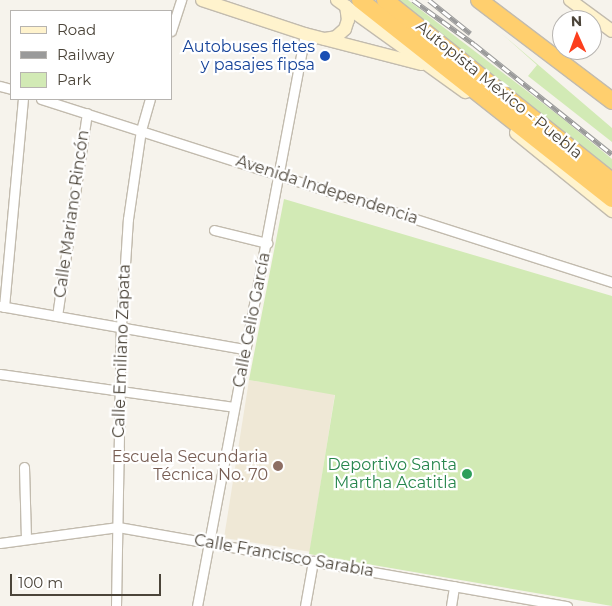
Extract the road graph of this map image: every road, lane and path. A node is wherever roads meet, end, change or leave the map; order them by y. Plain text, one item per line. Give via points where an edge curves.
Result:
1 (181, 0) edge
2 (202, 0) edge
3 (385, 0) edge
4 (479, 0) edge
5 (570, 0) edge
6 (348, 2) edge
7 (172, 28) edge
8 (612, 31) edge
9 (306, 34) junction
10 (325, 39) junction
11 (552, 55) edge
12 (558, 60) joint
13 (428, 65) junction
14 (460, 80) junction
15 (23, 100) edge
16 (44, 100) edge
17 (150, 100) edge
18 (612, 101) edge
19 (86, 113) junction
20 (612, 115) edge
21 (141, 130) junction
22 (280, 174) junction
23 (612, 181) edge
24 (612, 199) edge
25 (612, 211) edge
26 (214, 230) dead end
27 (267, 243) junction
28 (612, 282) edge
29 (2, 306) edge
30 (57, 316) junction
31 (121, 326) junction
32 (245, 349) junction
33 (0, 374) edge
34 (119, 392) junction
35 (234, 407) junction
36 (24, 466) dead end
37 (118, 527) junction
38 (26, 539) junction
39 (208, 542) junction
40 (0, 543) edge
41 (313, 561) junction
42 (454, 586) junction
43 (116, 606) edge
44 (197, 606) edge
45 (305, 606) edge
46 (451, 606) edge
47 (566, 606) edge

1 - 7 street
2 - 9 main road
3 - 23 highway, Autopista México - Puebla
4 - 11 highway
5 - 8 main road
6 - 10 main road via 345,29
6 - 13 main road
6 - 14 highway
9 - 10 main road
9 - 22 street, Calle Celio García
10 - 13 main road
12 - 18 highway
12 - 20 highway
13 - 14 highway
13 - 25 main road
14 - 24 highway
15 - 29 street
16 - 19 street, Avenida Independencia
17 - 21 street, Calle Emiliano Zapata
19 - 21 street, Avenida Independencia
19 - 30 street, Calle Mariano Rincón
21 - 22 street, Avenida Independencia
21 - 31 street, Calle Emiliano Zapata via 128,219
22 - 27 street, Calle Celio García
22 - 28 street, Avenida Independencia
26 - 27 street
27 - 32 street, Calle Celio García
29 - 30 street
30 - 31 street
31 - 32 street
31 - 34 street, Calle Emiliano Zapata
32 - 35 street, Calle Celio García
33 - 34 street
34 - 35 street
34 - 37 street, Calle Emiliano Zapata
35 - 39 street, Calle Celio García
36 - 38 street
37 - 38 street, Calle Francisco Sarabia
37 - 39 street, Calle Francisco Sarabia
37 - 43 street, Calle Emiliano Zapata
38 - 40 street, Calle Francisco Sarabia
39 - 41 street, Calle Francisco Sarabia
39 - 44 street, Calle Celio García
41 - 42 street, Calle Francisco Sarabia
41 - 45 street
42 - 46 street
42 - 47 street, Calle Francisco Sarabia

